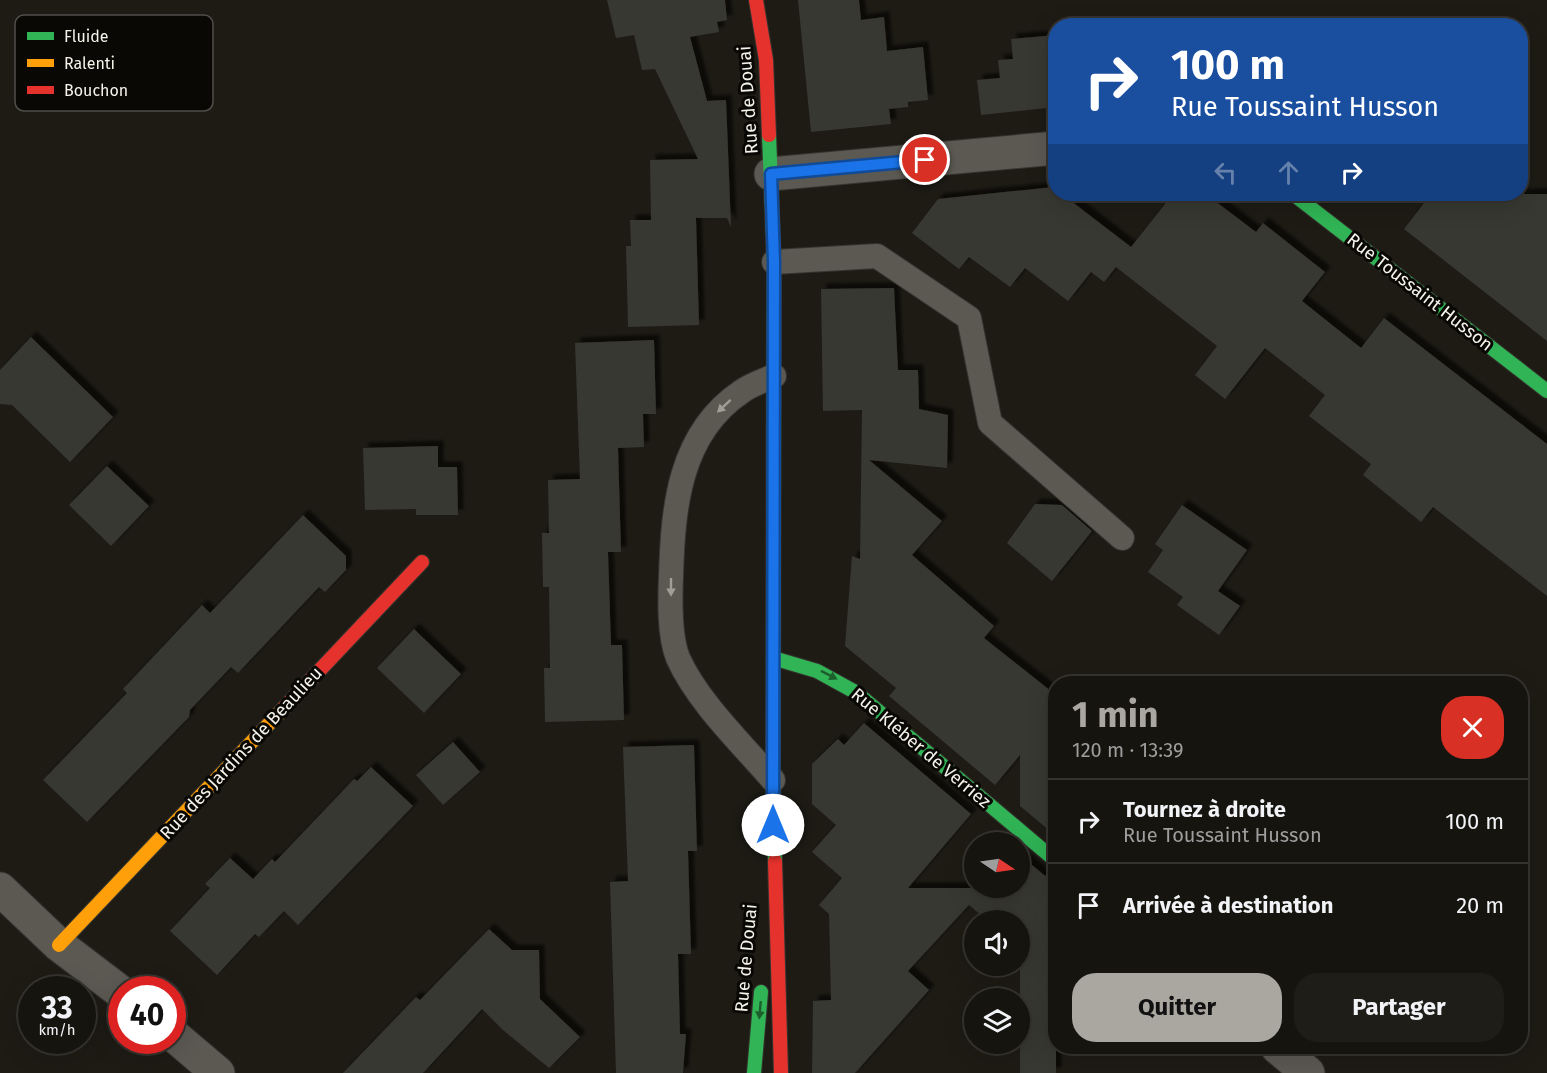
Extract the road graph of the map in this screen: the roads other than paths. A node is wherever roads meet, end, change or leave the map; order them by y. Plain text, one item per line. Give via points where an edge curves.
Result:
1 (756, 0) edge
2 (1048, 149) edge
3 (771, 174) junction
4 (1302, 201) edge
5 (774, 262) junction
6 (774, 376) junction
7 (1547, 391) edge
8 (1122, 538) dead end
9 (422, 562) dead end
10 (773, 658) junction
11 (773, 780) junction
12 (774, 847) junction
13 (1048, 854) edge
14 (0, 889) edge
15 (59, 945) junction
16 (108, 982) edge
17 (186, 1046) edge
18 (1285, 1054) edge
19 (218, 1073) edge
20 (754, 1073) edge
21 (781, 1073) edge
22 (1308, 1073) edge

1 - 3 street, Rue de Douai via 766,60
2 - 3 street
3 - 5 street, Rue de Douai
4 - 7 street, Rue Toussaint Husson
5 - 6 street, Rue de Douai
5 - 8 lane via 877,256 969,318 990,423
6 - 10 street, Rue de Douai
6 -> 11 lane via 742,391 721,408 690,453 676,501 671,592 677,655 687,675
9 - 15 street, Rue des Jardins de Beaulieu
10 - 11 street, Rue de Douai
10 -> 13 street, Rue Kléber de Verriez via 837,679
11 - 12 street, Rue de Douai
12 -> 20 street, Rue de Douai
12 - 21 street, Rue de Douai
14 - 15 street
15 - 16 street
17 - 19 street
18 - 22 street

